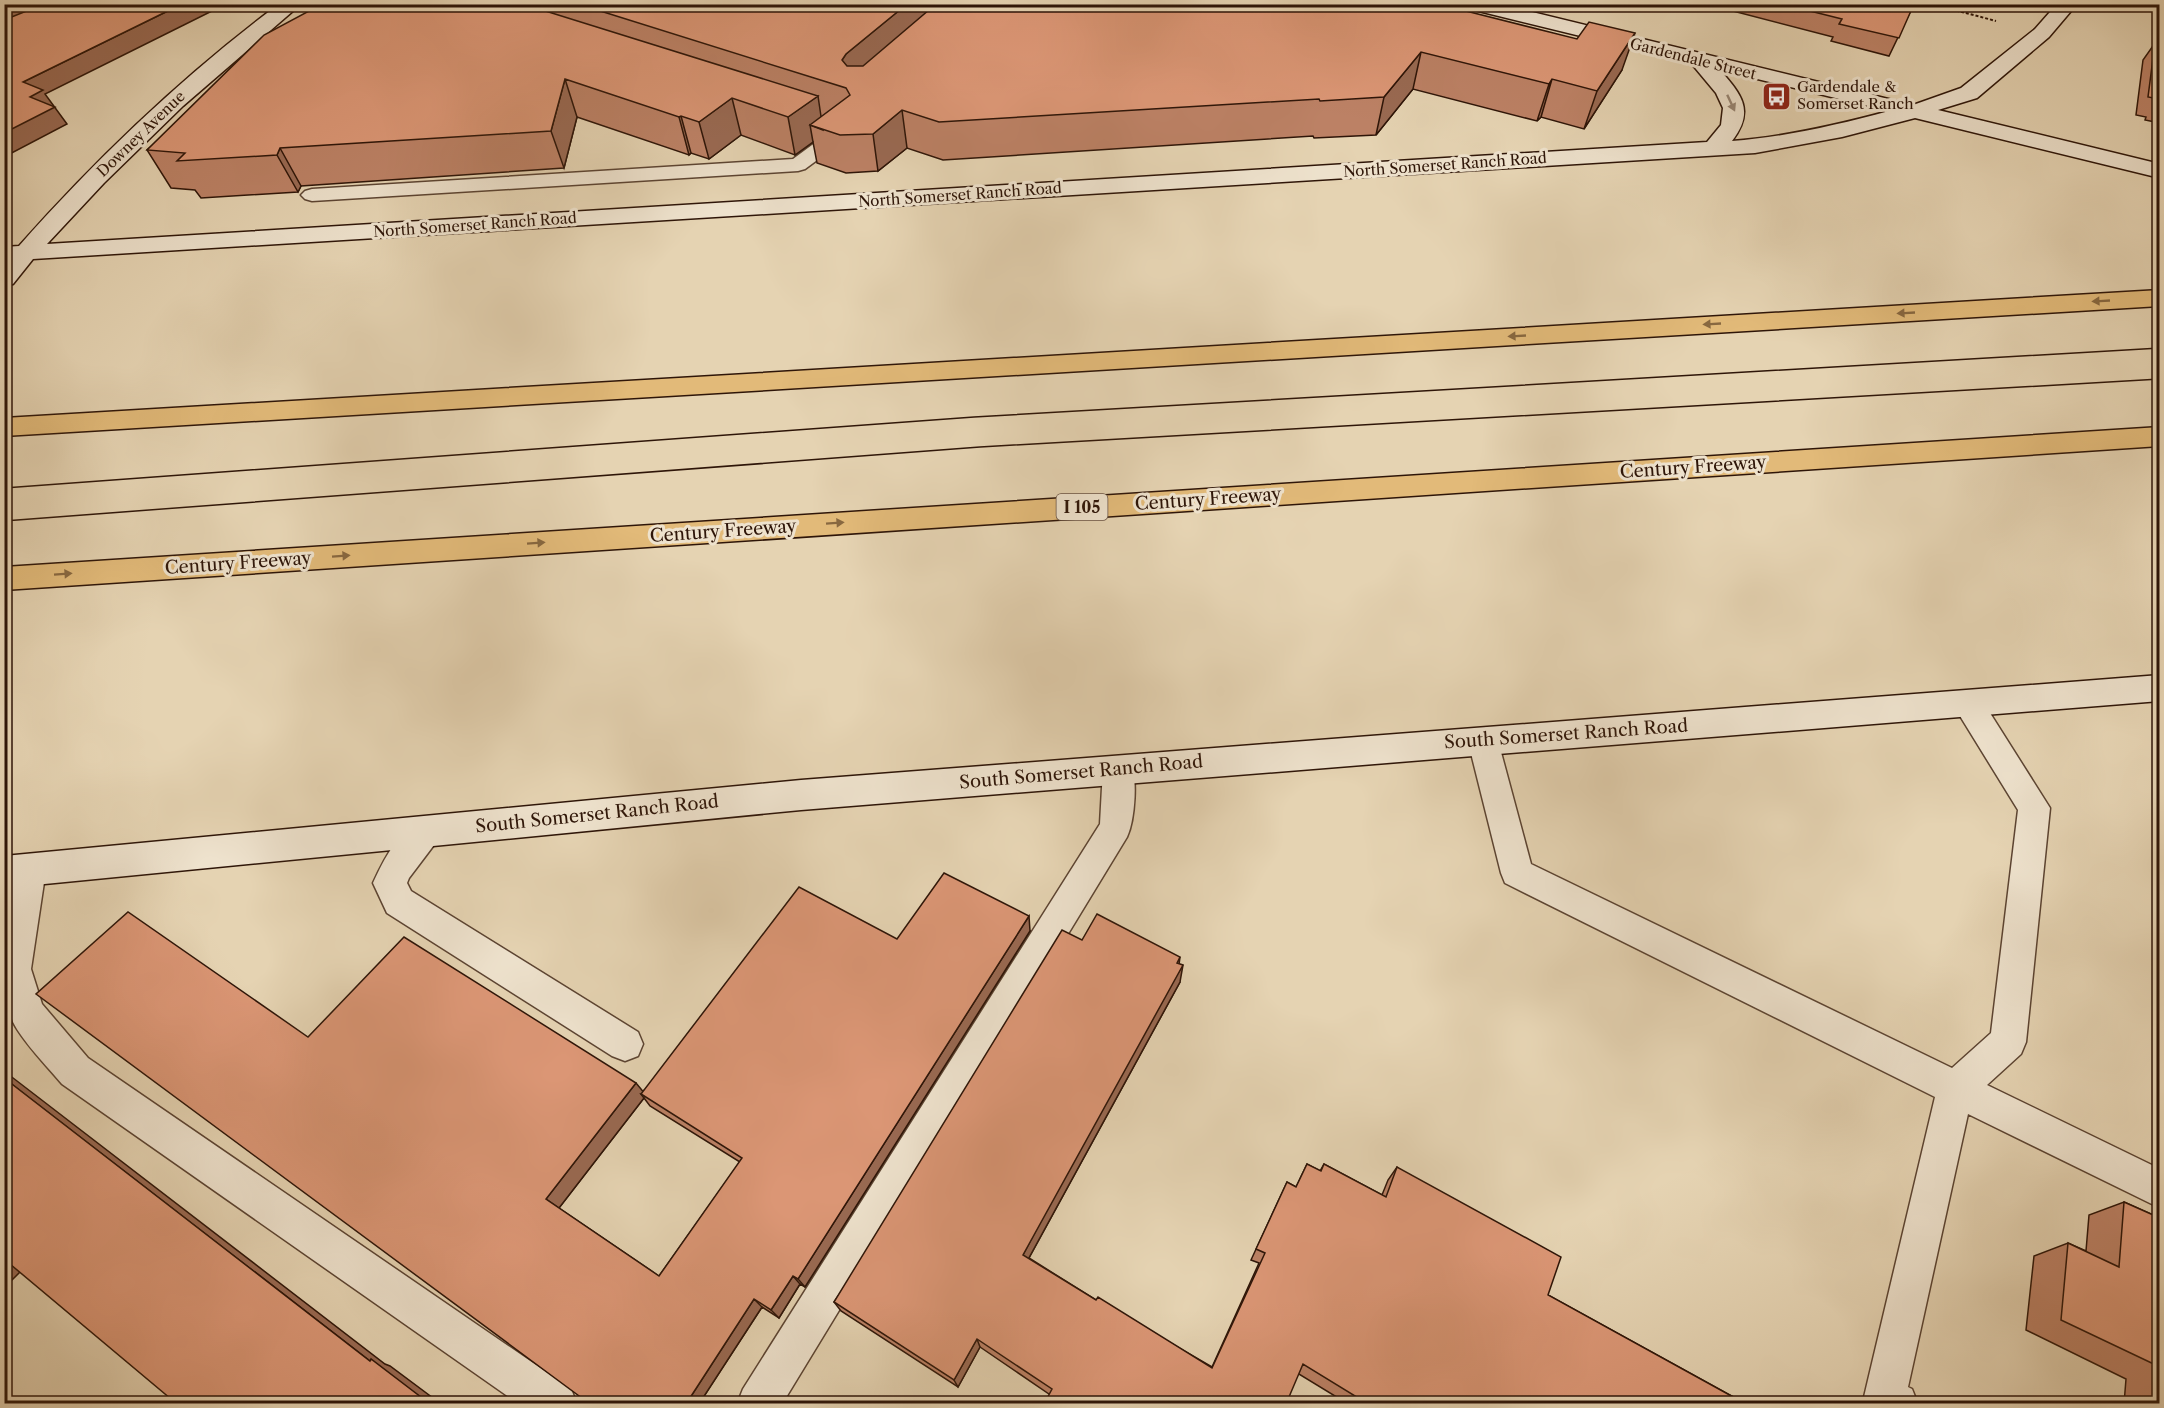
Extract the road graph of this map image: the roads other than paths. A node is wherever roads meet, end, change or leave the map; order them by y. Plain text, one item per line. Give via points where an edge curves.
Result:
1 (292, 4) edge
2 (1473, 4) edge
3 (2068, 4) edge
4 (1700, 61) junction
5 (1912, 112) junction
6 (818, 122) edge
7 (1714, 148) junction
8 (2160, 171) edge
9 (312, 195) edge
10 (15, 253) edge
11 (4, 279) edge
12 (2160, 298) edge
13 (4, 427) edge
14 (2160, 436) edge
15 (4, 579) edge
16 (2160, 688) edge
17 (1967, 703) junction
18 (1483, 741) junction
19 (1119, 769) junction
20 (426, 831) junction
21 (17, 871) edge
22 (625, 1044) dead end
23 (1955, 1089) junction
24 (2160, 1189) edge
25 (555, 1404) edge
26 (758, 1404) edge
27 (1897, 1404) edge

1 - 10 street, Downey Avenue via 215,64
2 - 4 street, Gardendale Street
3 - 5 street, North Somerset Ranch Road via 2042,33 1969,93
4 - 5 street, Gardendale Street
4 -> 7 street via 1732,101 1736,112 1732,125
5 - 7 street, North Somerset Ranch Road via 1755,146
5 - 8 street, Gardendale Street
6 - 9 lane via 844,131 798,165
7 - 10 street, North Somerset Ranch Road
10 - 11 street, Downey Avenue
12 -> 13 highway
15 -> 14 highway, Century Freeway / I 105
16 - 17 street, South Somerset Ranch Road
17 - 18 street, South Somerset Ranch Road
17 - 23 lane via 2034,808 2008,1042
18 - 19 street, South Somerset Ranch Road
18 - 23 lane via 1517,873
19 - 20 street, South Somerset Ranch Road
19 - 26 lane via 1116,827
20 - 21 street, South Somerset Ranch Road
20 - 22 lane via 396,869 390,884 399,902
21 - 25 lane via 14,969 27,1013 75,1071
23 - 24 lane
23 - 27 lane via 1885,1397

